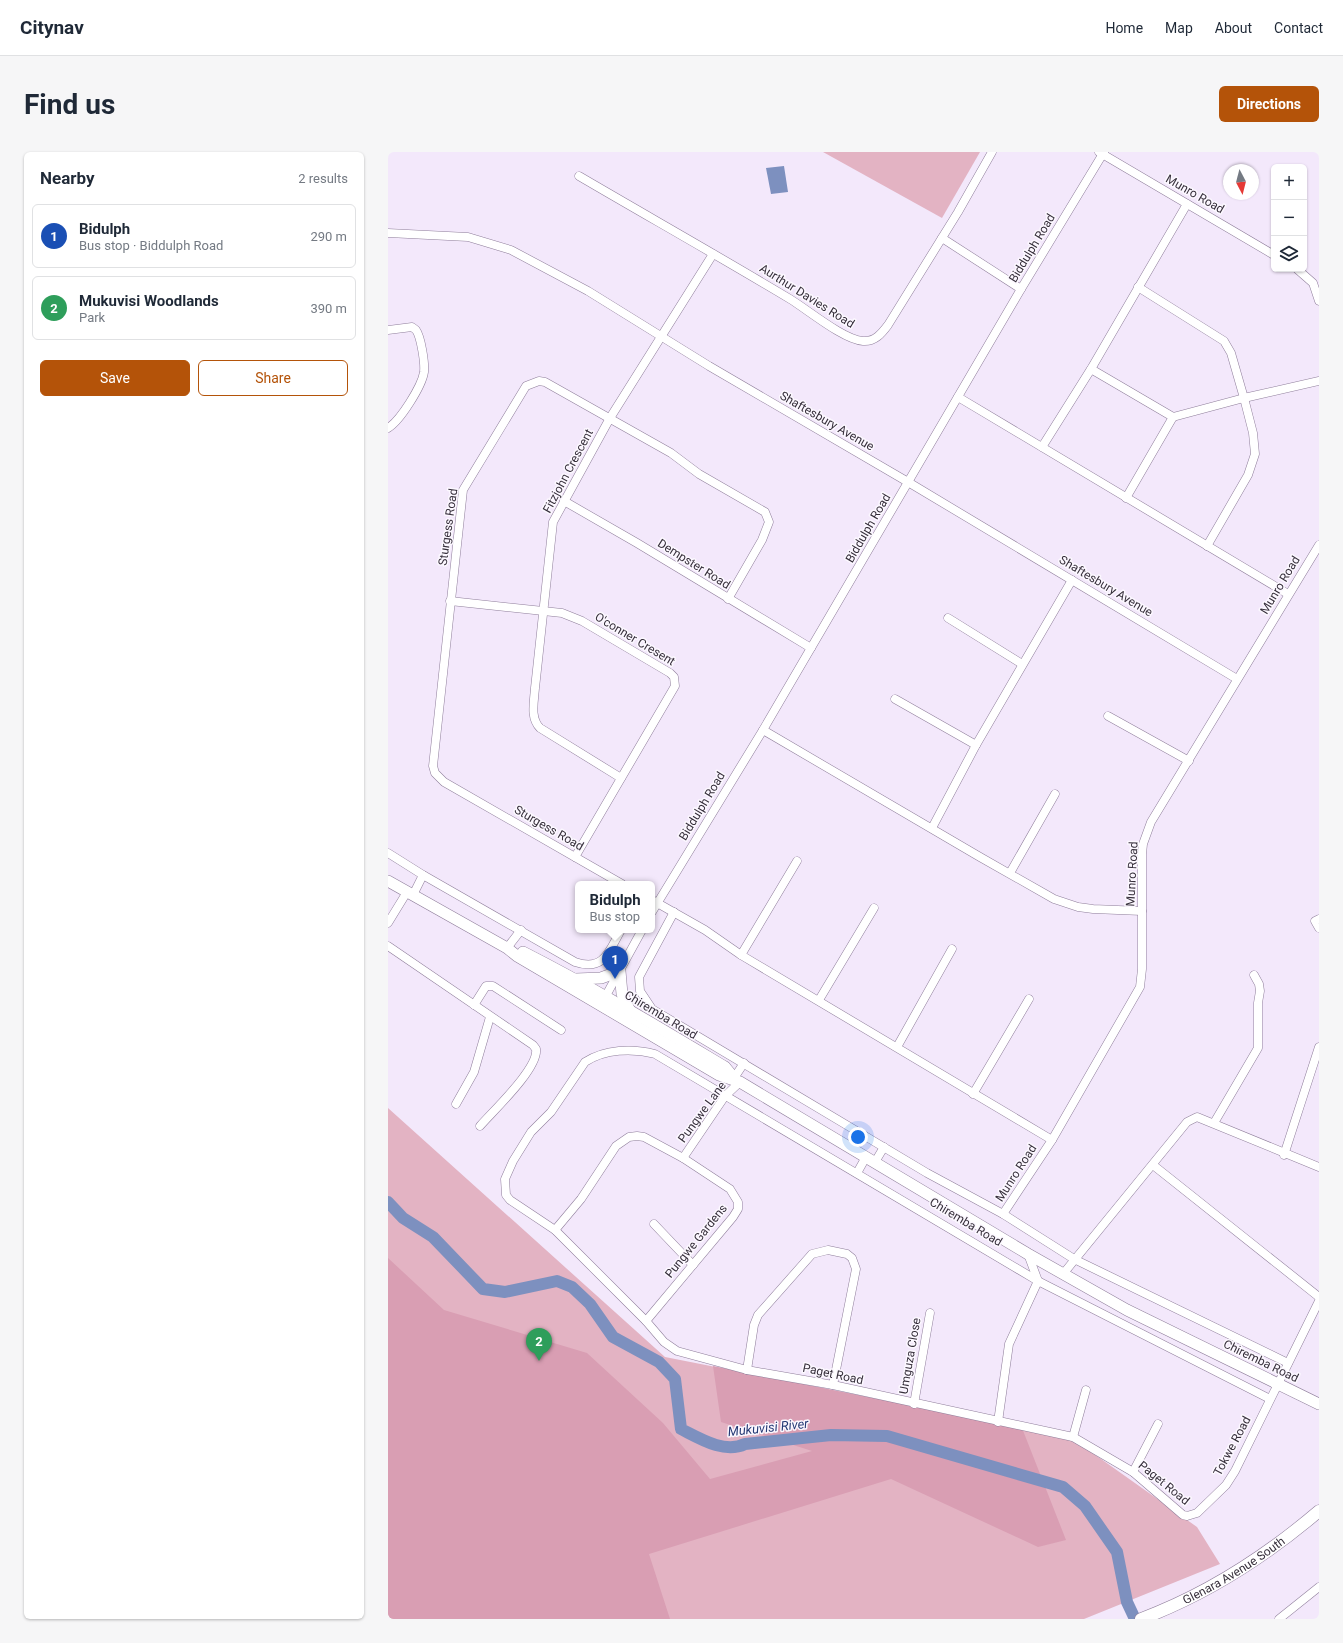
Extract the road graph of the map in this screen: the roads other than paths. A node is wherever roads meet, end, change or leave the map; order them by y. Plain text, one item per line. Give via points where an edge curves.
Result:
1 (992, 152) edge
2 (1102, 153) edge
3 (579, 176) dead end
4 (1187, 204) junction
5 (388, 233) edge
6 (942, 238) junction
7 (1271, 253) edge
8 (713, 254) junction
9 (1300, 272) edge
10 (1138, 287) junction
11 (1021, 289) junction
12 (1319, 301) edge
13 (388, 330) edge
14 (662, 337) junction
15 (1091, 369) junction
16 (1319, 381) edge
17 (958, 397) junction
18 (1244, 398) junction
19 (1173, 417) junction
20 (610, 418) junction
21 (388, 428) edge
22 (1042, 447) junction
23 (908, 482) junction
24 (1126, 498) junction
25 (564, 501) junction
26 (1319, 545) edge
27 (1207, 546) junction
28 (1072, 580) junction
29 (1288, 594) junction
30 (728, 599) junction
31 (450, 601) junction
32 (544, 610) junction
33 (948, 618) dead end
34 (812, 648) junction
35 (1022, 664) junction
36 (1237, 679) junction
37 (895, 698) dead end
38 (1108, 716) dead end
39 (763, 730) junction
40 (976, 745) junction
41 (1189, 761) junction
42 (621, 778) junction
43 (1055, 794) dead end
44 (932, 828) junction
45 (388, 853) edge
46 (575, 857) junction
47 (797, 861) dead end
48 (1010, 873) junction
49 (423, 875) junction
50 (388, 881) edge
51 (617, 881) edge
52 (410, 893) junction
53 (655, 902) edge
54 (874, 908) dead end
55 (1142, 911) junction
56 (674, 912) junction
57 (1319, 919) edge
58 (388, 923) edge
59 (1319, 928) edge
60 (521, 930) junction
61 (619, 933) edge
62 (640, 933) edge
63 (388, 946) edge
64 (507, 948) junction
65 (952, 949) dead end
66 (741, 955) junction
67 (620, 971) junction
68 (1254, 975) dead end
69 (576, 979) junction
70 (1029, 999) dead end
71 (819, 1000) junction
72 (603, 1001) junction
73 (474, 1005) junction
74 (631, 1011) junction
75 (490, 1017) junction
76 (561, 1030) dead end
77 (897, 1047) junction
78 (1319, 1047) edge
79 (744, 1063) junction
80 (737, 1080) junction
81 (973, 1094) junction
82 (725, 1096) junction
83 (456, 1104) dead end
84 (1214, 1123) junction
85 (480, 1126) dead end
86 (1052, 1140) junction
87 (884, 1147) junction
88 (1284, 1155) junction
89 (683, 1158) junction
90 (870, 1160) junction
91 (1153, 1164) junction
92 (1319, 1167) edge
93 (857, 1173) junction
94 (504, 1188) joint
95 (1003, 1214) junction
96 (654, 1224) dead end
97 (555, 1230) junction
98 (1028, 1254) junction
99 (1074, 1259) junction
100 (693, 1265) junction
101 (1064, 1274) junction
102 (1038, 1281) junction
103 (1319, 1297) edge
104 (1319, 1301) edge
105 (930, 1313) dead end
106 (646, 1321) junction
107 (1288, 1363) junction
108 (747, 1370) junction
109 (1278, 1384) junction
110 (833, 1386) junction
111 (1086, 1390) dead end
112 (1270, 1399) junction
113 (914, 1404) junction
114 (1319, 1404) edge
115 (998, 1422) junction
116 (1158, 1424) dead end
117 (1073, 1437) junction
118 (1133, 1472) junction
119 (1319, 1511) edge
120 (1197, 1513) joint
121 (1319, 1587) edge
122 (1142, 1619) edge
123 (1279, 1619) edge

1 - 6 street, Aurthur Davies Road
2 - 4 street, Munro Road
2 - 11 street, Biddulph Road
3 - 8 street, Aurthur Davies Road
4 - 7 street, Munro Road
4 - 10 street
5 - 14 street, Shaftesbury Avenue via 468,237 511,250 588,291
6 - 8 street, Aurthur Davies Road via 888,325 877,337 863,341 843,333
6 - 11 street
8 - 14 street, Fitzjohn Crescent
9 - 12 street via 1313,283
10 - 15 street
10 - 18 street via 1224,341 1231,353
11 - 17 street, Biddulph Road
13 - 21 street via 416,330 424,373 419,386 398,419
14 - 20 street, Fitzjohn Crescent
14 - 23 street, Shaftesbury Avenue
15 - 19 street
15 - 22 street
16 - 18 street
17 - 22 street
17 - 23 street, Biddulph Road
18 - 19 street
18 - 27 street via 1255,443 1253,464
19 - 24 street
20 - 25 street, Fitzjohn Crescent
20 - 30 street, Sturgess Road via 765,512 769,522 762,540
20 - 31 street, Sturgess Road via 545,382 539,381 526,386 463,490
22 - 24 street
23 - 28 street, Shaftesbury Avenue
23 - 34 street, Biddulph Road
24 - 27 street
25 - 30 street, Dempster Road
25 - 32 street, Fitzjohn Crescent via 553,522
26 - 29 street, Munro Road
27 - 29 street
28 - 35 street
28 - 36 street, Shaftesbury Avenue
29 - 36 street, Munro Road
30 - 34 street, Dempster Road
31 - 32 street, O'conner Cresent
31 - 46 street, Sturgess Road via 433,766 435,773 444,782
32 - 42 street, Fitzjohn Crescent via 535,688 536,724
32 - 42 street, O'conner Cresent via 562,613 582,621 674,677 675,686
33 - 35 street
34 - 39 street, Biddulph Road
35 - 40 street
36 - 41 street, Munro Road
37 - 40 street
38 - 41 street
39 - 44 street
39 - 53 street, Biddulph Road
40 - 44 street
41 - 55 street, Munro Road via 1151,822 1145,837 1142,859
42 - 46 street, O'conner Cresent
43 - 48 street
44 - 48 street
45 - 49 street
46 - 51 street, Sturgess Road
47 - 66 street
48 - 55 street via 1046,895 1078,907
49 - 52 street
49 - 60 street
50 - 52 main road, Chiremba Road
52 - 58 street
52 - 64 main road, Chiremba Road
53 - 56 street
54 - 71 street
55 - 86 street, Munro Road via 1140,986
56 - 66 street
56 - 79 street via 639,977 640,991 652,1009
57 - 59 street via 1315,921
60 - 61 street via 584,965 592,965 604,959
60 - 64 street
62 - 67 street
63 - 73 street
64 - 69 main road, Chiremba Road via 520,950
64 - 72 main road, Chiremba Road via 517,956
65 - 77 street
66 - 71 street
67 - 69 main road via 601,978
67 - 72 street
67 - 74 main road via 622,994
68 - 84 street via 1260,991 1258,1048
69 - 72 main road, Chiremba Road
70 - 81 street
71 - 77 street
72 - 74 main road, Chiremba Road
72 - 80 main road, Chiremba Road via 719,1075
73 - 75 street
73 - 76 street via 486,986 493,986
74 - 80 main road, Chiremba Road via 724,1067
75 - 83 street via 474,1072
75 - 85 street via 533,1045 536,1054 515,1088
77 - 81 street
78 - 88 street
79 - 80 street, Pungwe Lane
79 - 87 street
80 - 82 street, Pungwe Lane
80 - 90 main road, Chiremba Road
81 - 86 street
82 - 89 street, Pungwe Lane
82 - 93 street, Chiremba Road
82 - 94 street, Chiremba Road via 655,1054 632,1050 591,1058 585,1062 551,1112 525,1140 505,1179
84 - 88 street
84 - 91 street via 1197,1117 1190,1119
86 - 95 street, Munro Road
87 - 90 street
87 - 95 street
88 - 92 street
89 - 97 street, Pungwe Gardens via 644,1137 622,1140 581,1199
89 - 100 street, Pungwe Gardens via 730,1189 738,1202 738,1209 733,1217
90 - 93 street
90 - 98 main road, Chiremba Road
91 - 99 street
91 - 103 street
93 - 102 street, Chiremba Road
94 - 97 street, Paget Road via 510,1200
95 - 99 street
96 - 100 street
97 - 106 street, Paget Road
98 - 101 main road, Chiremba Road
98 - 102 street
99 - 101 street
99 - 107 street
100 - 106 street, Pungwe Gardens
101 - 109 main road, Chiremba Road via 1127,1310
102 - 112 street, Chiremba Road
102 - 115 street via 1009,1344
104 - 107 street, Tokwe Road
105 - 113 street, Umguza Close
106 - 108 street, Paget Road via 664,1342 677,1351
107 - 109 street, Tokwe Road
108 - 110 street, Paget Road
108 - 110 street via 754,1325 758,1316 812,1254 828,1250 847,1254 852,1258 856,1269
109 - 112 street, Tokwe Road
109 - 114 main road, Chiremba Road
110 - 113 street, Paget Road
111 - 117 street
112 - 120 street, Tokwe Road via 1245,1452 1226,1484
113 - 115 street, Paget Road
115 - 117 street, Paget Road
116 - 118 street
117 - 118 street, Paget Road
118 - 120 street, Paget Road via 1177,1512 1187,1516
119 - 122 main road, Glenara Avenue South via 1240,1571 1202,1592
121 - 123 street

